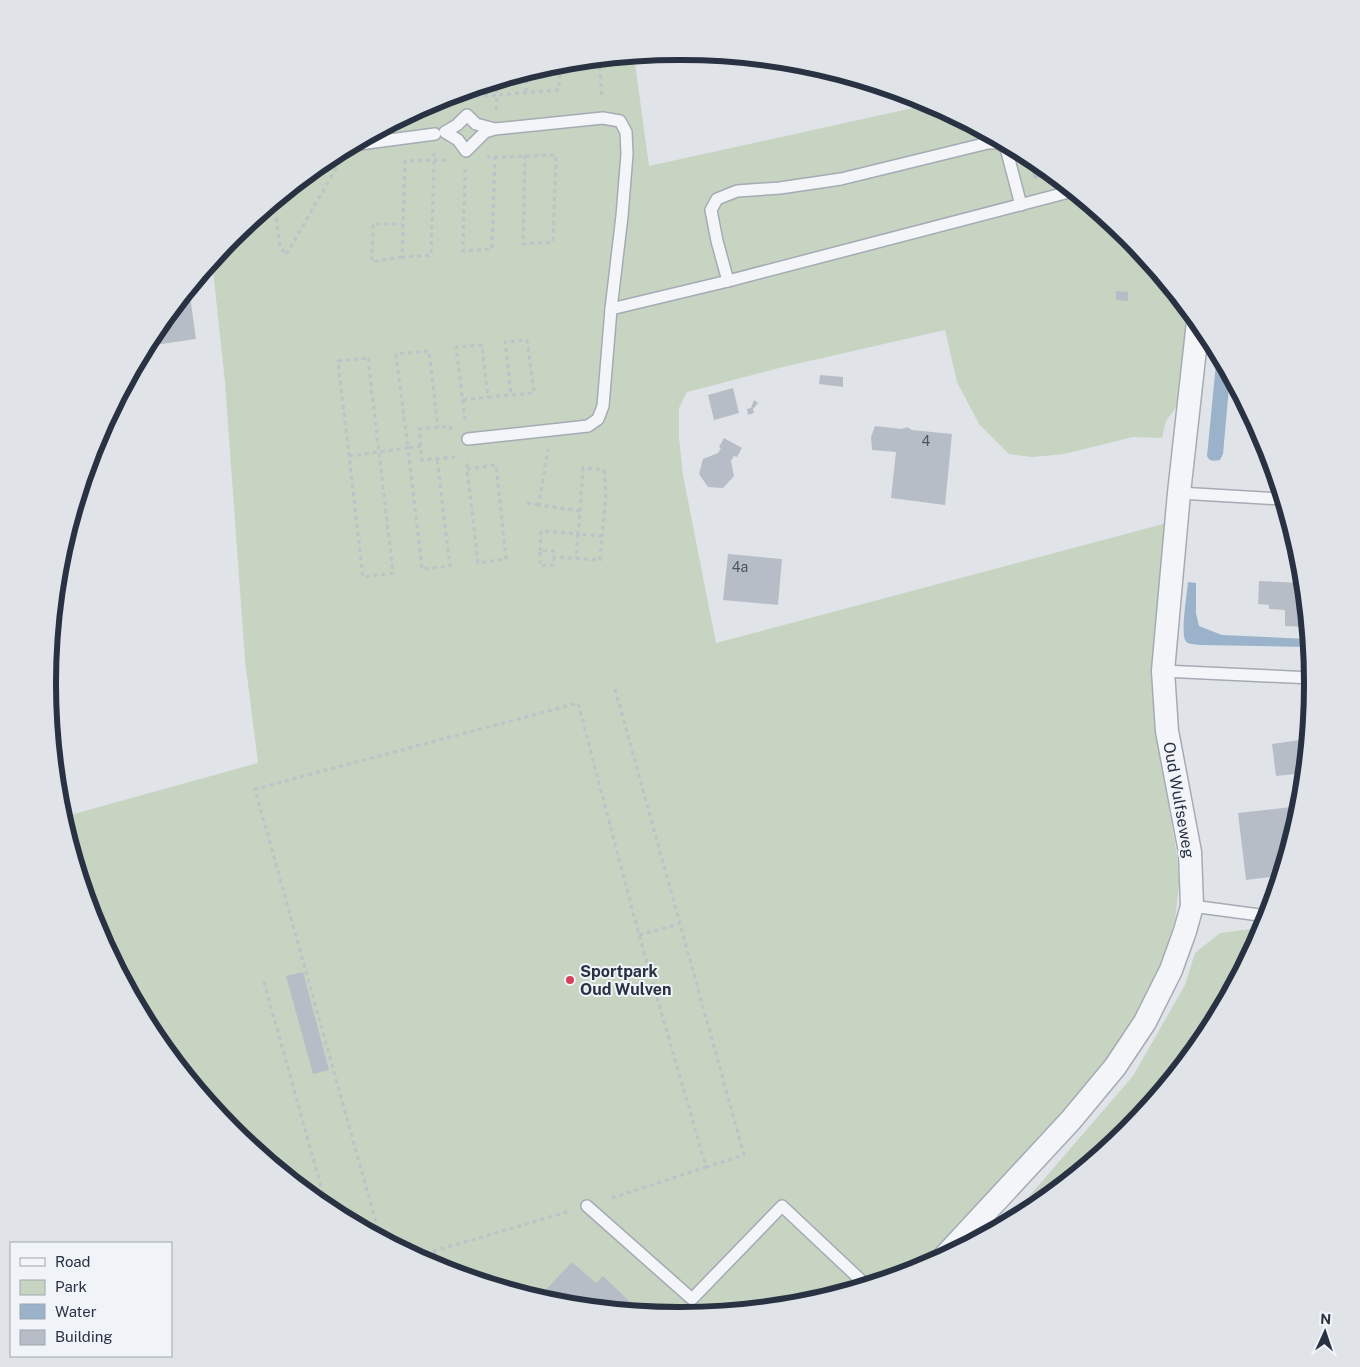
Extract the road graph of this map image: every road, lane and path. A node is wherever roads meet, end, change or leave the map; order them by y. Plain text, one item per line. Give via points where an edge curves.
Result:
1 (599, 65) edge
2 (559, 72) edge
3 (527, 79) edge
4 (497, 88) edge
5 (526, 92) junction
6 (496, 95) junction
7 (468, 98) dead end
8 (603, 118) junction
9 (495, 129) junction
10 (435, 134) dead end
11 (368, 143) edge
12 (992, 143) edge
13 (1007, 153) edge
14 (466, 155) junction
15 (525, 155) junction
16 (495, 157) junction
17 (341, 160) edge
18 (434, 161) junction
19 (1065, 193) edge
20 (1021, 205) junction
21 (275, 210) edge
22 (402, 224) junction
23 (402, 257) junction
24 (728, 281) junction
25 (611, 309) junction
26 (1197, 334) edge
27 (511, 395) junction
28 (488, 397) junction
29 (463, 400) junction
30 (438, 427) junction
31 (551, 431) junction
32 (468, 439) junction
33 (452, 441) junction
34 (421, 446) junction
35 (408, 448) junction
36 (378, 452) junction
37 (349, 456) junction
38 (437, 459) junction
39 (467, 469) junction
40 (1179, 493) junction
41 (1275, 499) edge
42 (527, 503) dead end
43 (539, 505) junction
44 (580, 511) junction
45 (578, 534) junction
46 (602, 536) junction
47 (540, 551) junction
48 (554, 557) junction
49 (576, 558) junction
50 (1163, 671) junction
51 (1304, 678) edge
52 (615, 689) dead end
53 (1192, 906) junction
54 (1259, 915) edge
55 (679, 924) junction
56 (640, 935) junction
57 (264, 982) dead end
58 (706, 1167) junction
59 (323, 1195) edge
60 (587, 1206) junction
61 (378, 1229) edge
62 (958, 1242) edge
63 (422, 1251) edge
64 (434, 1251) junction
65 (436, 1257) edge
66 (861, 1280) edge

1 - 8 path
2 - 5 path via 558,90
3 - 5 path
4 - 6 path
5 - 6 path
6 - 7 path
6 - 9 path
8 - 9 lane
8 - 25 lane via 620,121 626,132 627,154
9 - 14 lane via 485,132
9 - 14 lane via 476,124 467,115 445,132 458,140
9 - 16 path
10 - 11 lane
12 - 24 lane via 841,179 737,191 717,199 711,210
13 - 20 lane
14 - 16 path
14 - 16 path via 463,251 492,249
14 - 18 path
15 - 15 path via 523,244 553,242 556,155
15 - 16 path
17 - 21 path via 286,255 280,246
18 - 22 path via 404,162
18 - 23 path via 431,255
19 - 20 lane
20 - 24 lane
22 - 23 path
22 - 23 path via 373,224 372,262
24 - 25 lane
25 - 31 lane via 603,406 598,418 588,426
26 - 40 street, Oud Wulfseweg
27 - 27 path via 534,392 527,340 505,342
27 - 28 path
28 - 29 path
28 - 29 path via 482,345 456,347
29 - 32 path
30 - 33 path via 450,426
30 - 34 path via 419,428
30 - 35 path via 429,351 396,354
31 - 32 lane
31 - 43 path
32 - 33 path
32 - 39 path
33 - 38 path via 454,457
34 - 35 path
34 - 38 path via 422,460
35 - 36 path
35 - 38 path via 422,569 450,566
36 - 37 path
36 - 37 path via 368,358 338,361
36 - 37 path via 393,574 363,577
39 - 39 path via 496,465 506,559 478,563
40 - 41 lane
40 - 50 street, Oud Wulfseweg
42 - 43 path
43 - 44 path
44 - 45 path
44 - 46 path via 583,468 604,470 606,493
45 - 46 path
45 - 47 path via 541,531
45 - 49 path
46 - 49 path via 600,560
47 - 48 path via 555,551
47 - 48 path via 540,566 554,565
48 - 49 path
50 - 51 lane
50 - 53 street, Oud Wulfseweg via 1167,731 1190,852
52 - 55 path
53 - 54 lane
53 - 62 street, Oud Wulfseweg via 1171,970 1145,1022 1115,1067 1071,1120
55 - 56 path
55 - 58 path via 744,1155
56 - 58 path
56 - 61 path via 578,703 256,789
57 - 59 path
58 - 60 path
60 - 64 path
60 - 66 lane via 692,1299 782,1206
63 - 64 path
64 - 65 path

